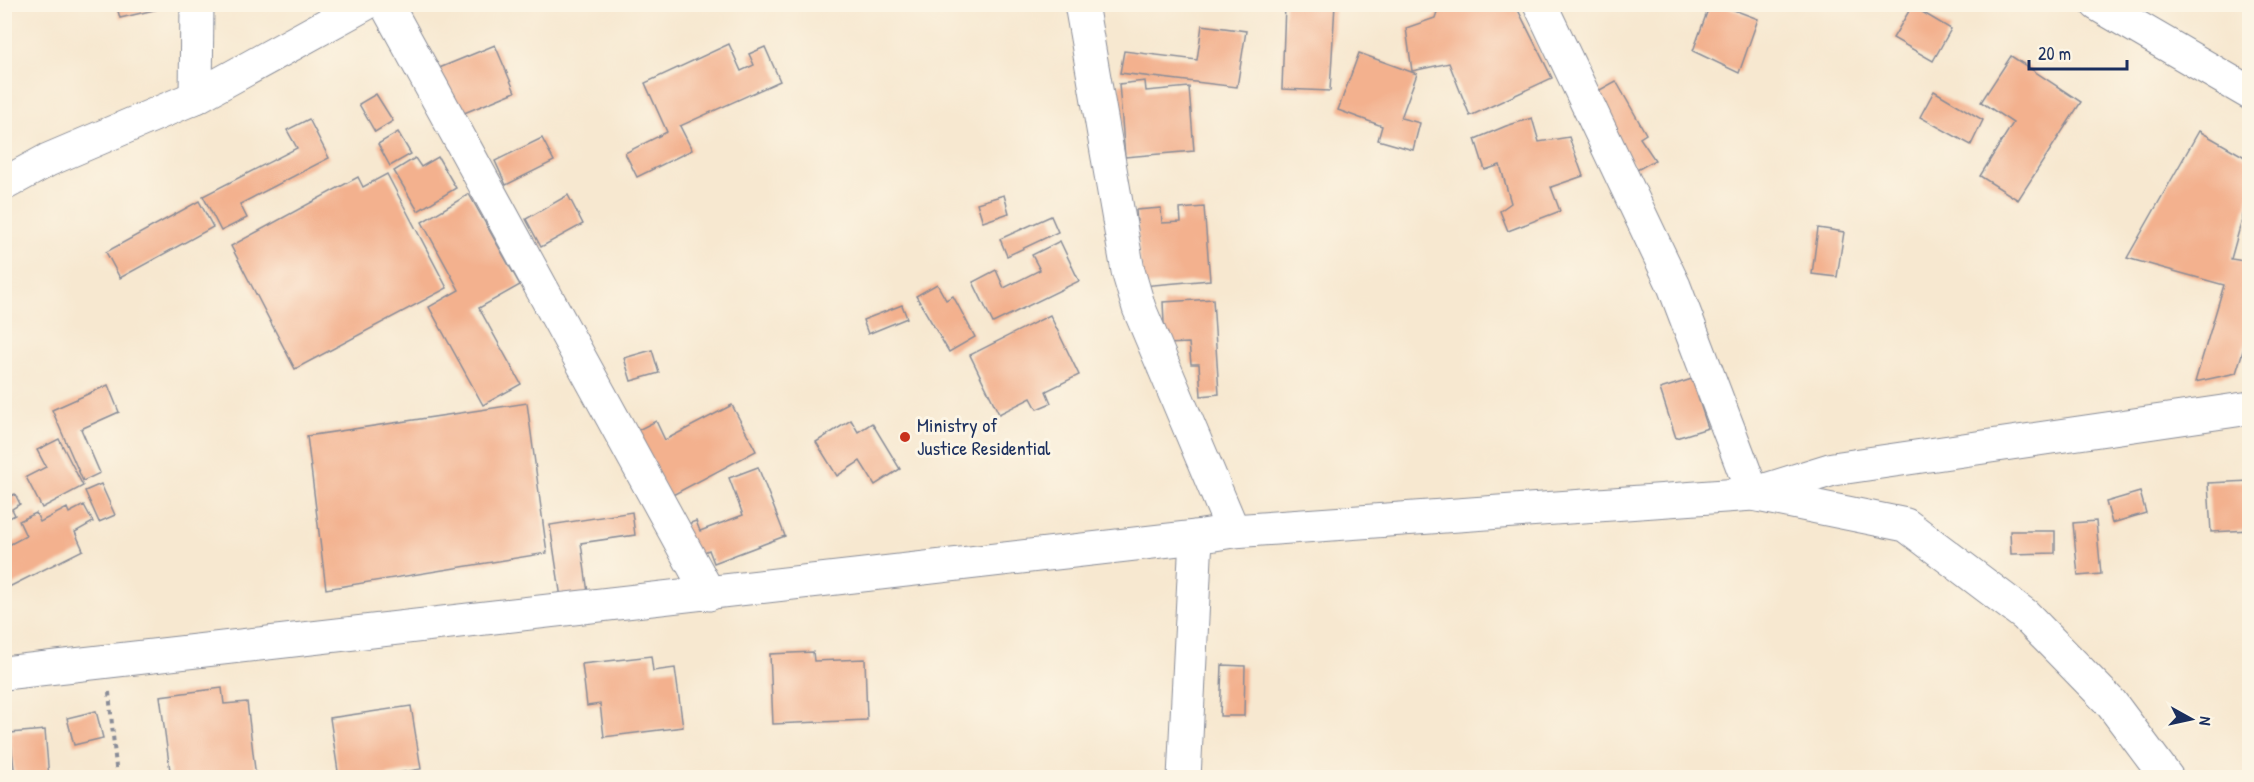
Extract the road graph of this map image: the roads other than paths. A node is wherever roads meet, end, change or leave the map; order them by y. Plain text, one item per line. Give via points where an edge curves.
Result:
1 (197, 4) edge
2 (365, 4) edge
3 (386, 4) edge
4 (1081, 4) edge
5 (1540, 4) edge
6 (2097, 4) edge
7 (2250, 93) edge
8 (196, 97) junction
9 (4, 184) edge
10 (2250, 408) edge
11 (1753, 494) junction
12 (1233, 531) junction
13 (1196, 537) junction
14 (709, 594) junction
15 (4, 673) edge
16 (1184, 777) edge
17 (2167, 777) edge

1 - 8 street
2 - 8 street
3 - 14 street
4 - 12 street via 1128,270 1139,308
5 - 11 street via 1674,286
6 - 7 street
8 - 9 street via 48,160
10 - 11 street via 1833,469
11 - 12 street
11 - 17 street via 1906,525 2025,615 2111,703
12 - 13 street
13 - 14 street
13 - 16 street
14 - 15 street

